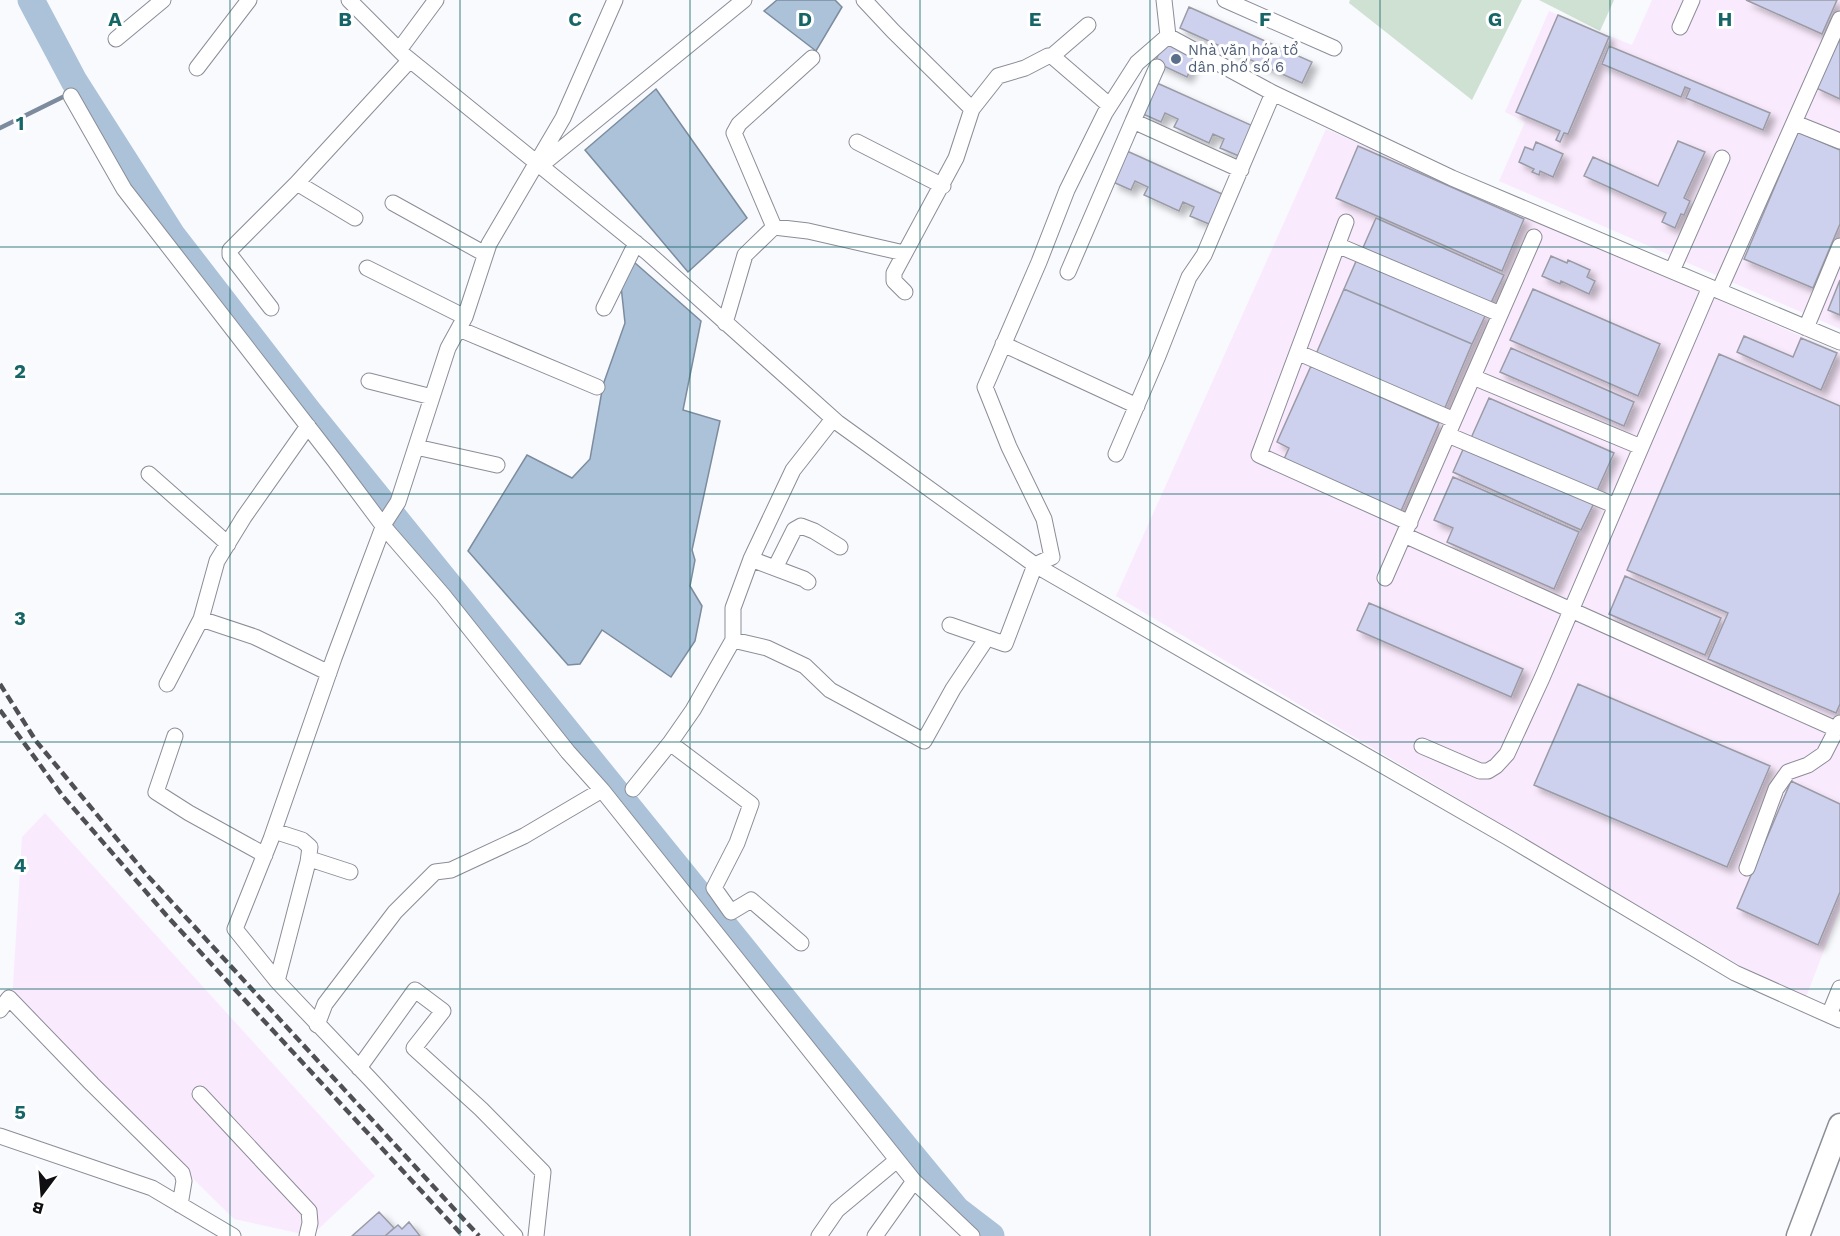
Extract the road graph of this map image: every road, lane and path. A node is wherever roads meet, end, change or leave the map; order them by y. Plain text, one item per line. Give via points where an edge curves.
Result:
1 (163, 0) edge
2 (249, 0) edge
3 (349, 0) edge
4 (436, 0) edge
5 (615, 0) edge
6 (744, 0) edge
7 (864, 0) edge
8 (1164, 0) edge
9 (1225, 0) edge
10 (1692, 0) edge
11 (1840, 19) edge
12 (1088, 25) dead end
13 (1680, 27) dead end
14 (1168, 36) junction
15 (116, 39) dead end
16 (1334, 48) dead end
17 (405, 55) junction
18 (1052, 56) junction
19 (812, 58) dead end
20 (1157, 67) dead end
21 (197, 68) dead end
22 (1273, 93) junction
23 (71, 96) dead end
24 (1109, 105) junction
25 (972, 109) junction
26 (1133, 121) junction
27 (1795, 123) junction
28 (1840, 141) edge
29 (857, 142) dead end
30 (1722, 158) dead end
31 (538, 165) junction
32 (1241, 170) junction
33 (297, 183) junction
34 (943, 186) junction
35 (393, 203) dead end
36 (356, 218) dead end
37 (1346, 222) dead end
38 (774, 227) junction
39 (1533, 237) dead end
40 (636, 243) junction
41 (1337, 245) junction
42 (1840, 246) edge
43 (904, 253) junction
44 (485, 254) junction
45 (367, 268) dead end
46 (1672, 271) junction
47 (1068, 272) dead end
48 (1714, 289) junction
49 (904, 292) dead end
50 (271, 308) dead end
51 (604, 308) dead end
52 (1500, 314) junction
53 (462, 323) junction
54 (725, 323) junction
55 (1806, 328) junction
56 (1840, 342) edge
57 (1003, 344) junction
58 (1299, 353) junction
59 (1473, 377) junction
60 (369, 381) dead end
61 (597, 387) dead end
62 (432, 397) junction
63 (1137, 406) junction
64 (833, 419) junction
65 (1454, 420) junction
66 (308, 426) junction
67 (1448, 435) junction
68 (416, 447) junction
69 (1641, 447) junction
70 (1116, 454) dead end
71 (497, 465) dead end
72 (149, 474) dead end
73 (1616, 506) junction
74 (385, 524) junction
75 (1407, 529) junction
76 (228, 544) junction
77 (840, 547) dead end
78 (751, 559) junction
79 (1035, 565) junction
80 (775, 568) junction
81 (1385, 578) dead end
82 (808, 582) dead end
83 (1571, 610) junction
84 (201, 619) junction
85 (950, 625) dead end
86 (987, 638) junction
87 (733, 640) junction
88 (329, 673) junction
89 (167, 684) dead end
90 (1838, 726) edge
91 (175, 736) dead end
92 (670, 743) junction
93 (1422, 746) dead end
94 (633, 789) dead end
95 (602, 790) junction
96 (274, 831) junction
97 (265, 855) junction
98 (308, 862) junction
99 (1747, 868) dead end
100 (350, 872) dead end
101 (801, 944) dead end
102 (277, 981) junction
103 (1840, 988) edge
104 (0, 1010) edge
105 (1834, 1017) edge
106 (317, 1025) junction
107 (359, 1068) junction
108 (200, 1094) dead end
109 (1840, 1125) edge
110 (0, 1136) edge
111 (897, 1160) junction
112 (914, 1181) junction
113 (180, 1205) junction
114 (233, 1236) edge
115 (307, 1236) edge
116 (515, 1236) edge
117 (536, 1236) edge
118 (819, 1236) edge
119 (875, 1236) edge
120 (972, 1236) edge
121 (1798, 1236) edge

1 - 15 street
2 - 21 street
3 - 17 street
4 - 17 street
5 - 31 street
6 - 31 street
7 - 25 street
8 - 14 street
9 - 16 street
10 - 13 street
11 - 27 street
12 - 18 street
14 - 22 street
14 - 24 street via 1137,63
17 - 31 street
17 - 33 street
18 - 24 street
18 - 25 street via 998,76
19 - 38 street via 739,124 734,133
20 - 26 street
22 - 32 street
22 - 46 street via 1452,178
23 - 66 street via 124,189
24 - 57 street via 1067,190
25 - 34 street
26 - 32 street
26 - 47 street
27 - 28 street
27 - 48 street
29 - 34 street
30 - 46 street
31 - 40 street
31 - 44 street
32 - 63 street via 1204,255 1189,277
33 - 36 street
33 - 50 street via 230,250
34 - 43 street
35 - 44 street
37 - 41 street
38 - 43 street
38 - 54 street via 745,255
39 - 52 street
40 - 51 street
40 - 54 street
41 - 52 street
41 - 58 street
42 - 55 street
43 - 49 street via 894,273 894,281
44 - 53 street
45 - 53 street
46 - 48 street
48 - 55 street
48 - 69 street
52 - 59 street
53 - 61 street
53 - 62 street via 448,348
54 - 64 street
55 - 56 street
57 - 63 street
57 - 79 street via 985,387 1044,519 1052,557
58 - 65 street
58 - 75 street via 1259,455
59 - 65 street
59 - 69 street
60 - 62 street
62 - 68 street
63 - 70 street
64 - 78 street via 793,470
64 - 79 street
65 - 67 street
66 - 74 street
66 - 76 street
67 - 73 street
67 - 75 street
68 - 71 street
68 - 74 street via 398,502
69 - 73 street
72 - 76 street
73 - 83 street
74 - 88 street
74 - 95 street
75 - 81 street
75 - 83 street
76 - 84 street via 217,561
77 - 80 street via 801,526 794,530
78 - 80 street
78 - 87 street via 734,608
79 - 86 street via 1005,644
79 - 105 street via 1735,973
80 - 82 street
83 - 90 street
83 - 93 street via 1507,754 1496,766 1480,771
84 - 88 street via 255,637
84 - 89 street
85 - 86 street
86 - 87 street via 924,741 830,690 805,666 767,648
87 - 92 street
88 - 96 street
90 - 99 street via 1824,754 1788,772 1776,789
91 - 97 street via 156,792
92 - 94 street
92 - 101 street via 750,804 737,843 714,888 731,912 751,900
95 - 106 street via 524,836 451,870 435,873 395,912 325,1004
95 - 111 street
96 - 97 street
96 - 98 street via 302,840 310,847
97 - 102 street via 235,929
98 - 100 street via 310,859
98 - 102 street
102 - 106 street
103 - 105 street
104 - 113 street via 9,998 182,1173
106 - 107 street
107 - 116 street
107 - 117 street via 415,990 443,1011 414,1048 481,1108 543,1172
108 - 115 street via 309,1211
109 - 121 highway
110 - 113 street via 152,1188
111 - 112 street
111 - 118 street via 837,1210
112 - 119 street
112 - 120 street
113 - 114 street

